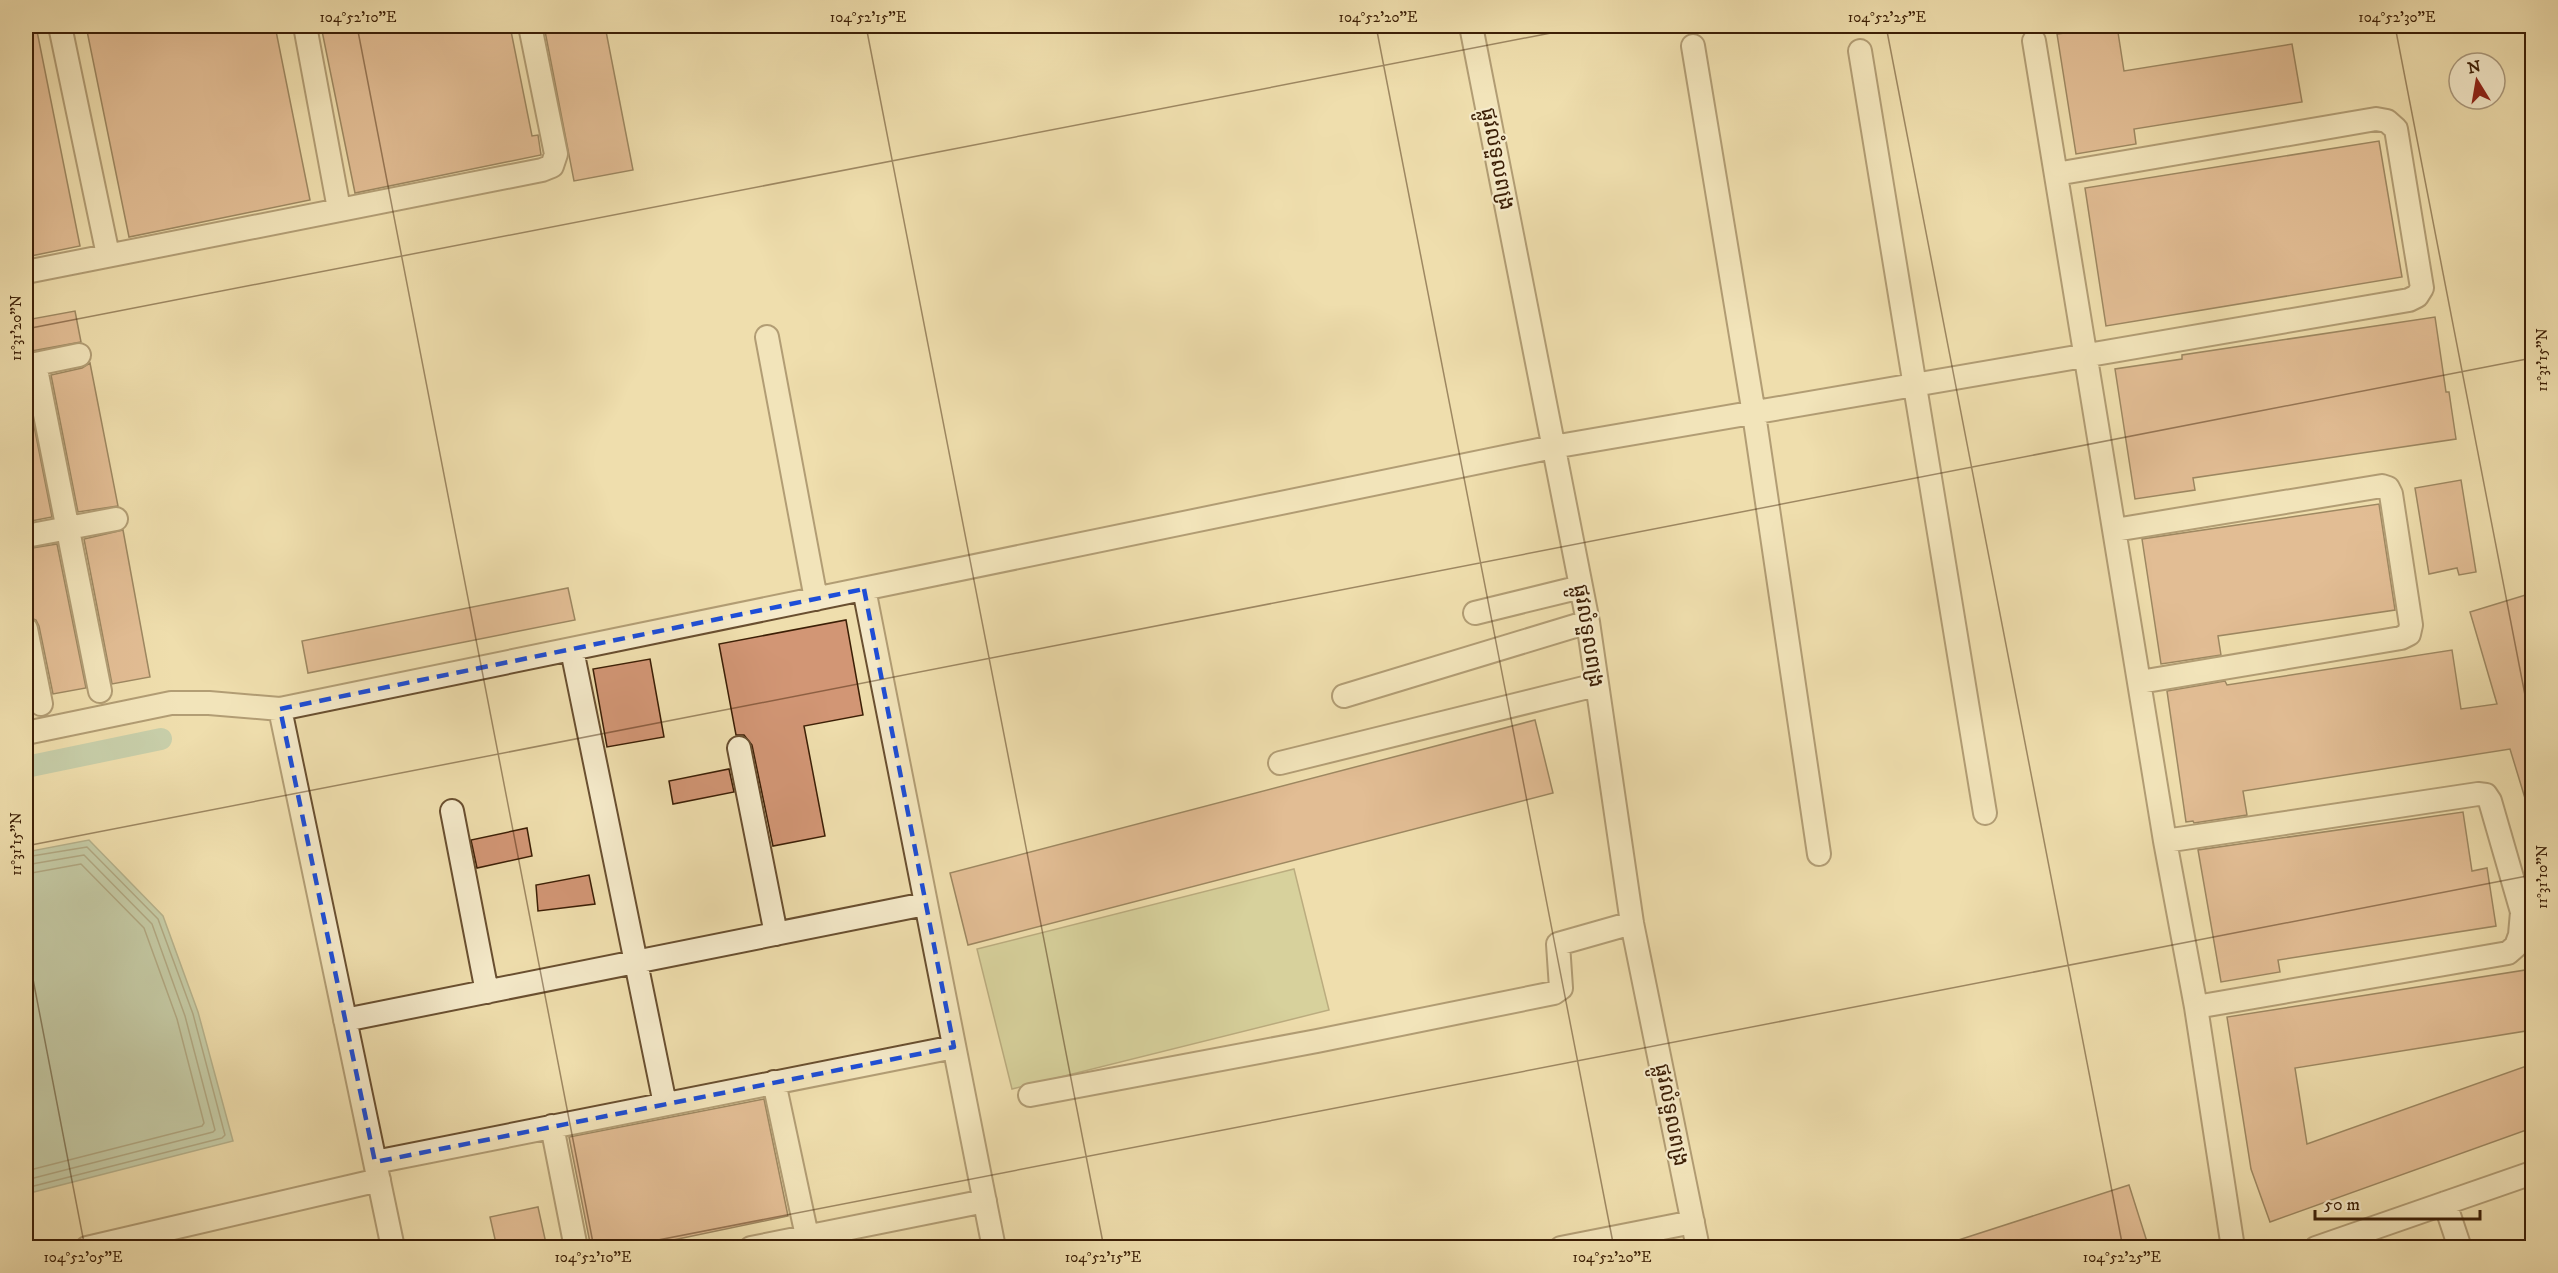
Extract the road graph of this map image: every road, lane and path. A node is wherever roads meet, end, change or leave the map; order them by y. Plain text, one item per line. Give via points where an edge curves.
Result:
1 (60, 26) edge
2 (305, 26) edge
3 (530, 26) edge
4 (1471, 26) edge
5 (2034, 41) dead end
6 (1693, 46) dead end
7 (1860, 51) dead end
8 (2056, 174) junction
9 (339, 208) junction
10 (108, 255) junction
11 (26, 272) edge
12 (767, 337) dead end
13 (79, 356) dead end
14 (2087, 357) junction
15 (30, 365) edge
16 (1915, 386) junction
17 (1754, 414) junction
18 (1553, 447) junction
19 (116, 519) dead end
20 (68, 528) junction
21 (2115, 530) junction
22 (26, 536) edge
23 (1581, 587) junction
24 (864, 589) junction
25 (816, 599) junction
26 (1475, 613) dead end
27 (1588, 622) junction
28 (26, 628) edge
29 (572, 650) junction
30 (2140, 682) junction
31 (1596, 685) junction
32 (100, 691) dead end
33 (1344, 696) dead end
34 (41, 704) dead end
35 (280, 709) junction
36 (26, 733) edge
37 (739, 748) dead end
38 (1280, 763) dead end
39 (452, 811) dead end
40 (1985, 813) dead end
41 (2165, 841) junction
42 (1819, 854) dead end
43 (925, 904) junction
44 (1632, 924) junction
45 (776, 934) junction
46 (636, 962) junction
47 (487, 992) junction
48 (2196, 1007) junction
49 (345, 1020) junction
50 (954, 1047) junction
51 (774, 1083) junction
52 (1030, 1095) dead end
53 (665, 1104) junction
54 (552, 1126) junction
55 (377, 1171) junction
56 (2532, 1173) edge
57 (985, 1201) junction
58 (2445, 1203) junction
59 (1693, 1222) junction
60 (807, 1236) junction
61 (87, 1248) edge
62 (393, 1248) edge
63 (576, 1248) edge
64 (751, 1248) edge
65 (994, 1248) edge
66 (1561, 1248) edge
67 (1698, 1248) edge
68 (2233, 1248) edge
69 (2316, 1248) edge
70 (2460, 1248) edge

1 - 10 street
2 - 9 street
3 - 9 street via 556,154 552,166
4 - 18 street, ផ្លូវលំទួលពង្រ
5 - 8 street
6 - 17 street
7 - 16 street
8 - 14 street
8 - 14 street via 2376,119 2387,121 2396,129 2422,288 2417,296
9 - 10 street
10 - 11 street
12 - 25 street
13 - 15 street
14 - 16 street
14 - 21 street
15 - 20 street
16 - 17 street
16 - 40 street
17 - 18 street
17 - 42 street
18 - 23 street, ផ្លូវលំទួលពង្រ
18 - 24 street
19 - 20 street
20 - 22 street
20 - 32 street
21 - 30 street
21 - 30 street via 2382,486 2388,488 2393,505 2411,625 2409,634
23 - 26 street
23 - 27 street, ផ្លូវលំទួលពង្រ
24 - 25 street
24 - 43 street
25 - 29 street
27 - 31 street, ផ្លូវលំទួលពង្រ
27 - 33 street
28 - 34 street
29 - 35 street
29 - 46 street
30 - 41 street
31 - 38 street
31 - 44 street, ផ្លូវលំទួលពង្រ
35 - 36 street via 171,703
35 - 49 street
37 - 45 street
39 - 47 street
41 - 48 street
41 - 48 street via 2486,795 2522,912 2520,935 2508,953
43 - 45 street
43 - 50 street
44 - 52 street via 1558,944 1561,988 1554,993
44 - 59 street, ផ្លូវលំទួលពង្រ
45 - 46 street
46 - 47 street
46 - 53 street
47 - 49 street
48 - 68 street
49 - 55 street
50 - 51 street
50 - 57 street
51 - 53 street
51 - 60 street
53 - 54 street
54 - 55 street
54 - 63 street
55 - 61 street
55 - 62 street
56 - 58 street
57 - 60 street
57 - 65 street
58 - 69 street
58 - 70 street
59 - 66 street
59 - 67 street, ផ្លូវលំទួលពង្រ
60 - 64 street

